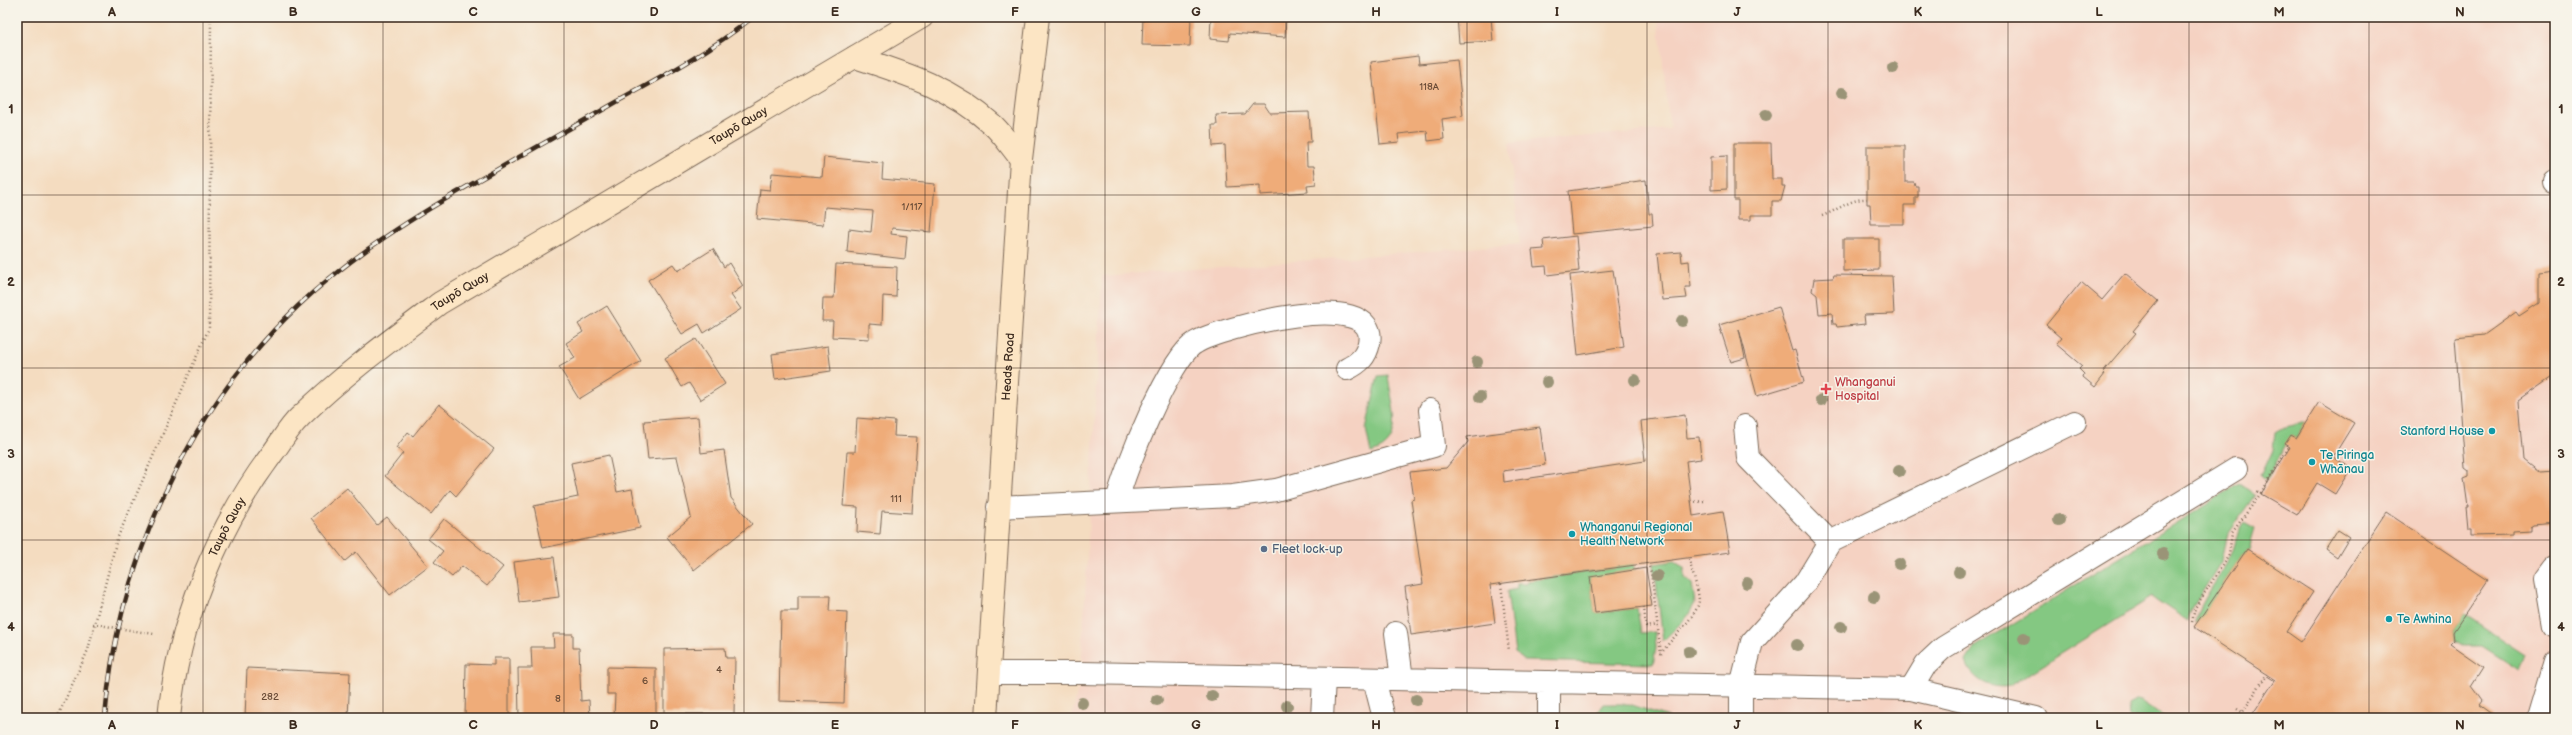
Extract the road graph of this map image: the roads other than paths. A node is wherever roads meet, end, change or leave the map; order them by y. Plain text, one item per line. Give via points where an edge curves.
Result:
1 (922, 17) edge
2 (1038, 17) edge
3 (855, 57) junction
4 (1021, 159) junction
5 (1347, 369) dead end
6 (1430, 410) dead end
7 (2075, 422) dead end
8 (1745, 426) dead end
9 (2236, 469) road end
10 (1117, 501) junction
11 (998, 507) junction
12 (1830, 542) junction
13 (2555, 568) edge
14 (2555, 626) edge
15 (1396, 633) dead end
16 (2555, 661) edge
17 (989, 674) junction
18 (1324, 678) junction
19 (1374, 679) junction
20 (1402, 679) junction
21 (1549, 682) junction
22 (1740, 686) junction
23 (1911, 690) junction
24 (169, 718) edge
25 (986, 718) edge
26 (1322, 718) edge
27 (1384, 718) edge
28 (1549, 718) edge
29 (1741, 718) edge
30 (2036, 718) edge
31 (2538, 718) edge

1 - 3 street, Taupō Quay
2 - 4 street, Heads Road
3 - 4 street via 914,76 958,98 995,127
3 - 24 street, Taupō Quay via 440,303 298,418 247,488 220,537 197,596 184,639
4 - 11 street, Heads Road
5 - 10 lane via 1360,362 1368,349 1370,338 1366,325 1352,316 1335,313 1303,314 1245,326 1194,343 1179,358 1162,391 1122,479
6 - 10 lane via 1434,446 1276,490 1233,496
7 - 12 lane
8 - 12 lane via 1748,458
9 - 23 lane via 1943,648 1926,664
10 - 11 lane
11 - 17 street, Heads Road
12 - 22 lane via 1804,583 1752,642
13 - 14 lane via 2547,579
15 - 20 lane
16 - 31 lane
17 - 18 lane via 1081,673
17 - 25 street, Heads Road
18 - 19 lane
18 - 26 lane
19 - 20 lane
19 - 27 lane
20 - 21 lane
21 - 22 lane
21 - 28 lane
22 - 23 lane
22 - 29 lane
23 - 30 lane

